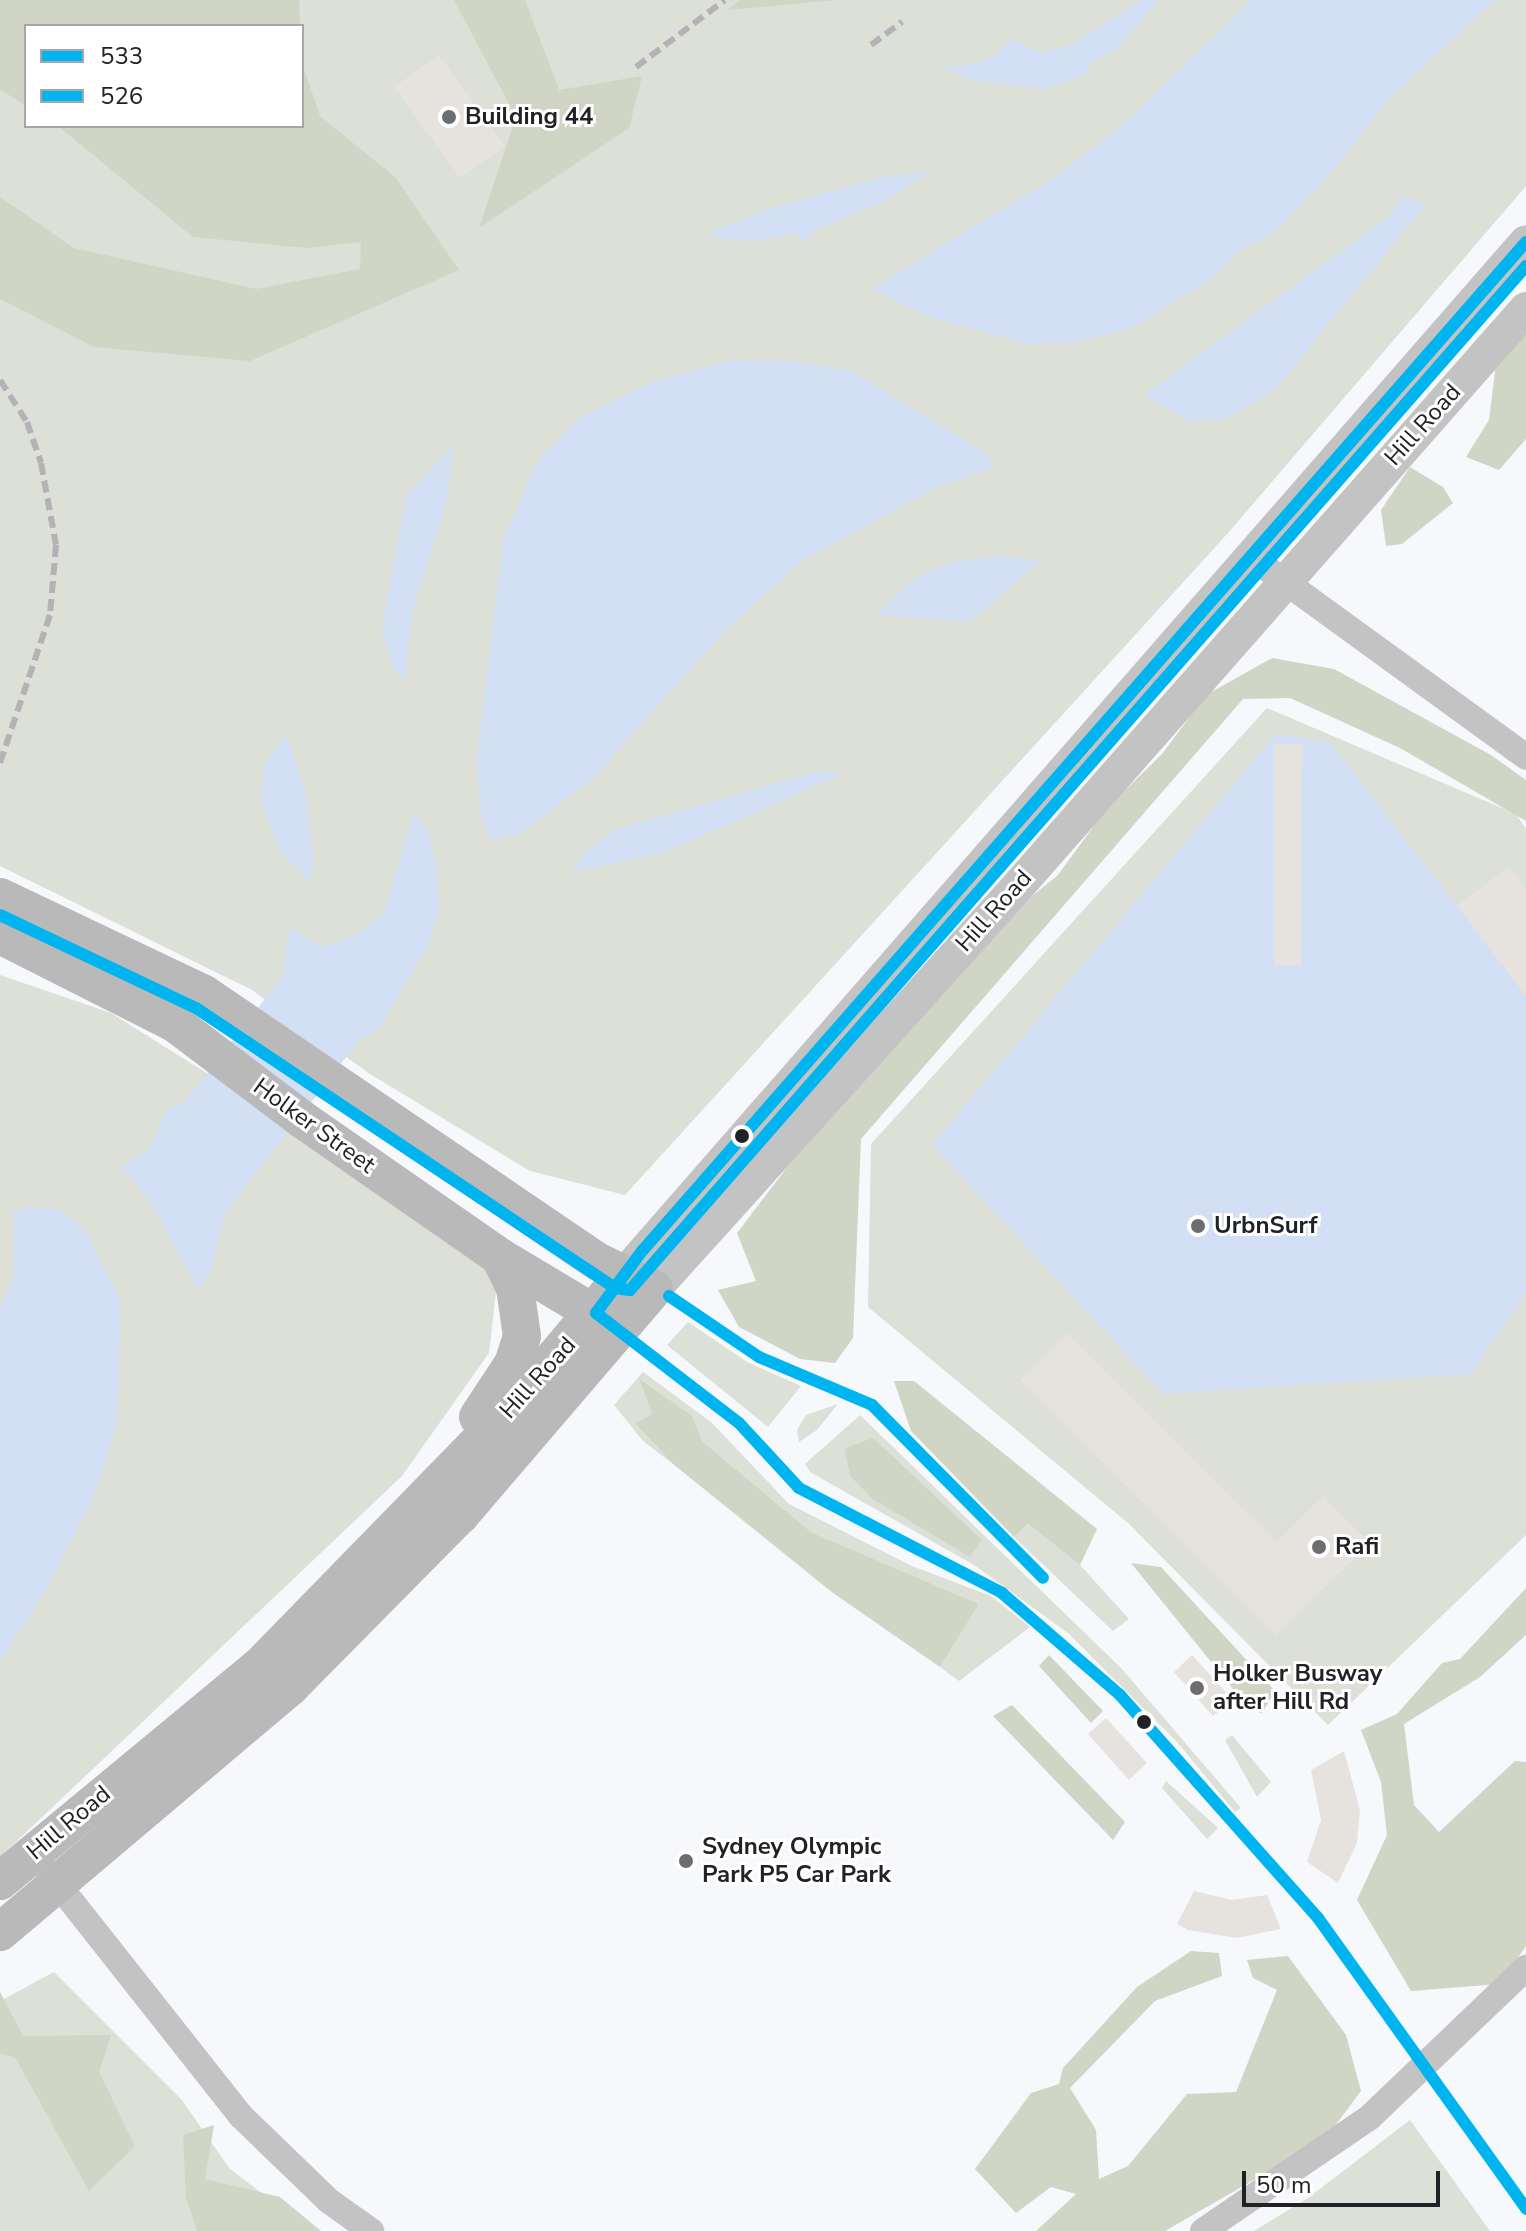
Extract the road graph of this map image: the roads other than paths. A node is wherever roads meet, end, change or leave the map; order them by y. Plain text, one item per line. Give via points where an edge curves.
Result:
1 (1526, 242) edge
2 (1526, 309) edge
3 (1251, 557) junction
4 (1281, 582) junction
5 (1526, 757) edge
6 (0, 897) edge
7 (0, 935) edge
8 (64, 944) junction
9 (500, 1257) junction
10 (639, 1282) junction
11 (608, 1322) junction
12 (418, 1500) junction
13 (33, 1854) junction
14 (0, 1881) edge
15 (57, 1884) junction
16 (0, 1932) edge
17 (1526, 1968) edge
18 (371, 2231) edge
19 (1203, 2231) edge

1 - 3 street, Hill Road
2 - 4 street, Hill Road
3 - 4 street
3 - 10 street, Hill Road
4 - 5 street
4 - 10 street, Hill Road via 1012,893
6 - 8 main road, Holker Street
7 - 8 main road, Holker Street
8 - 9 main road, Holker Street
8 - 10 main road, Holker Street via 204,994
9 - 11 main road, Holker Street
9 - 12 main road via 519,1304 519,1350 494,1395
10 - 11 main road, Hill Road
11 - 12 main road, Hill Road
11 - 15 main road, Hill Road via 460,1515 290,1687
12 - 13 main road, Hill Road via 260,1666
13 - 14 main road, Hill Road
13 - 15 street
15 - 16 main road, Hill Road
15 - 18 street via 241,2116 329,2201
17 - 19 street via 1370,2117

